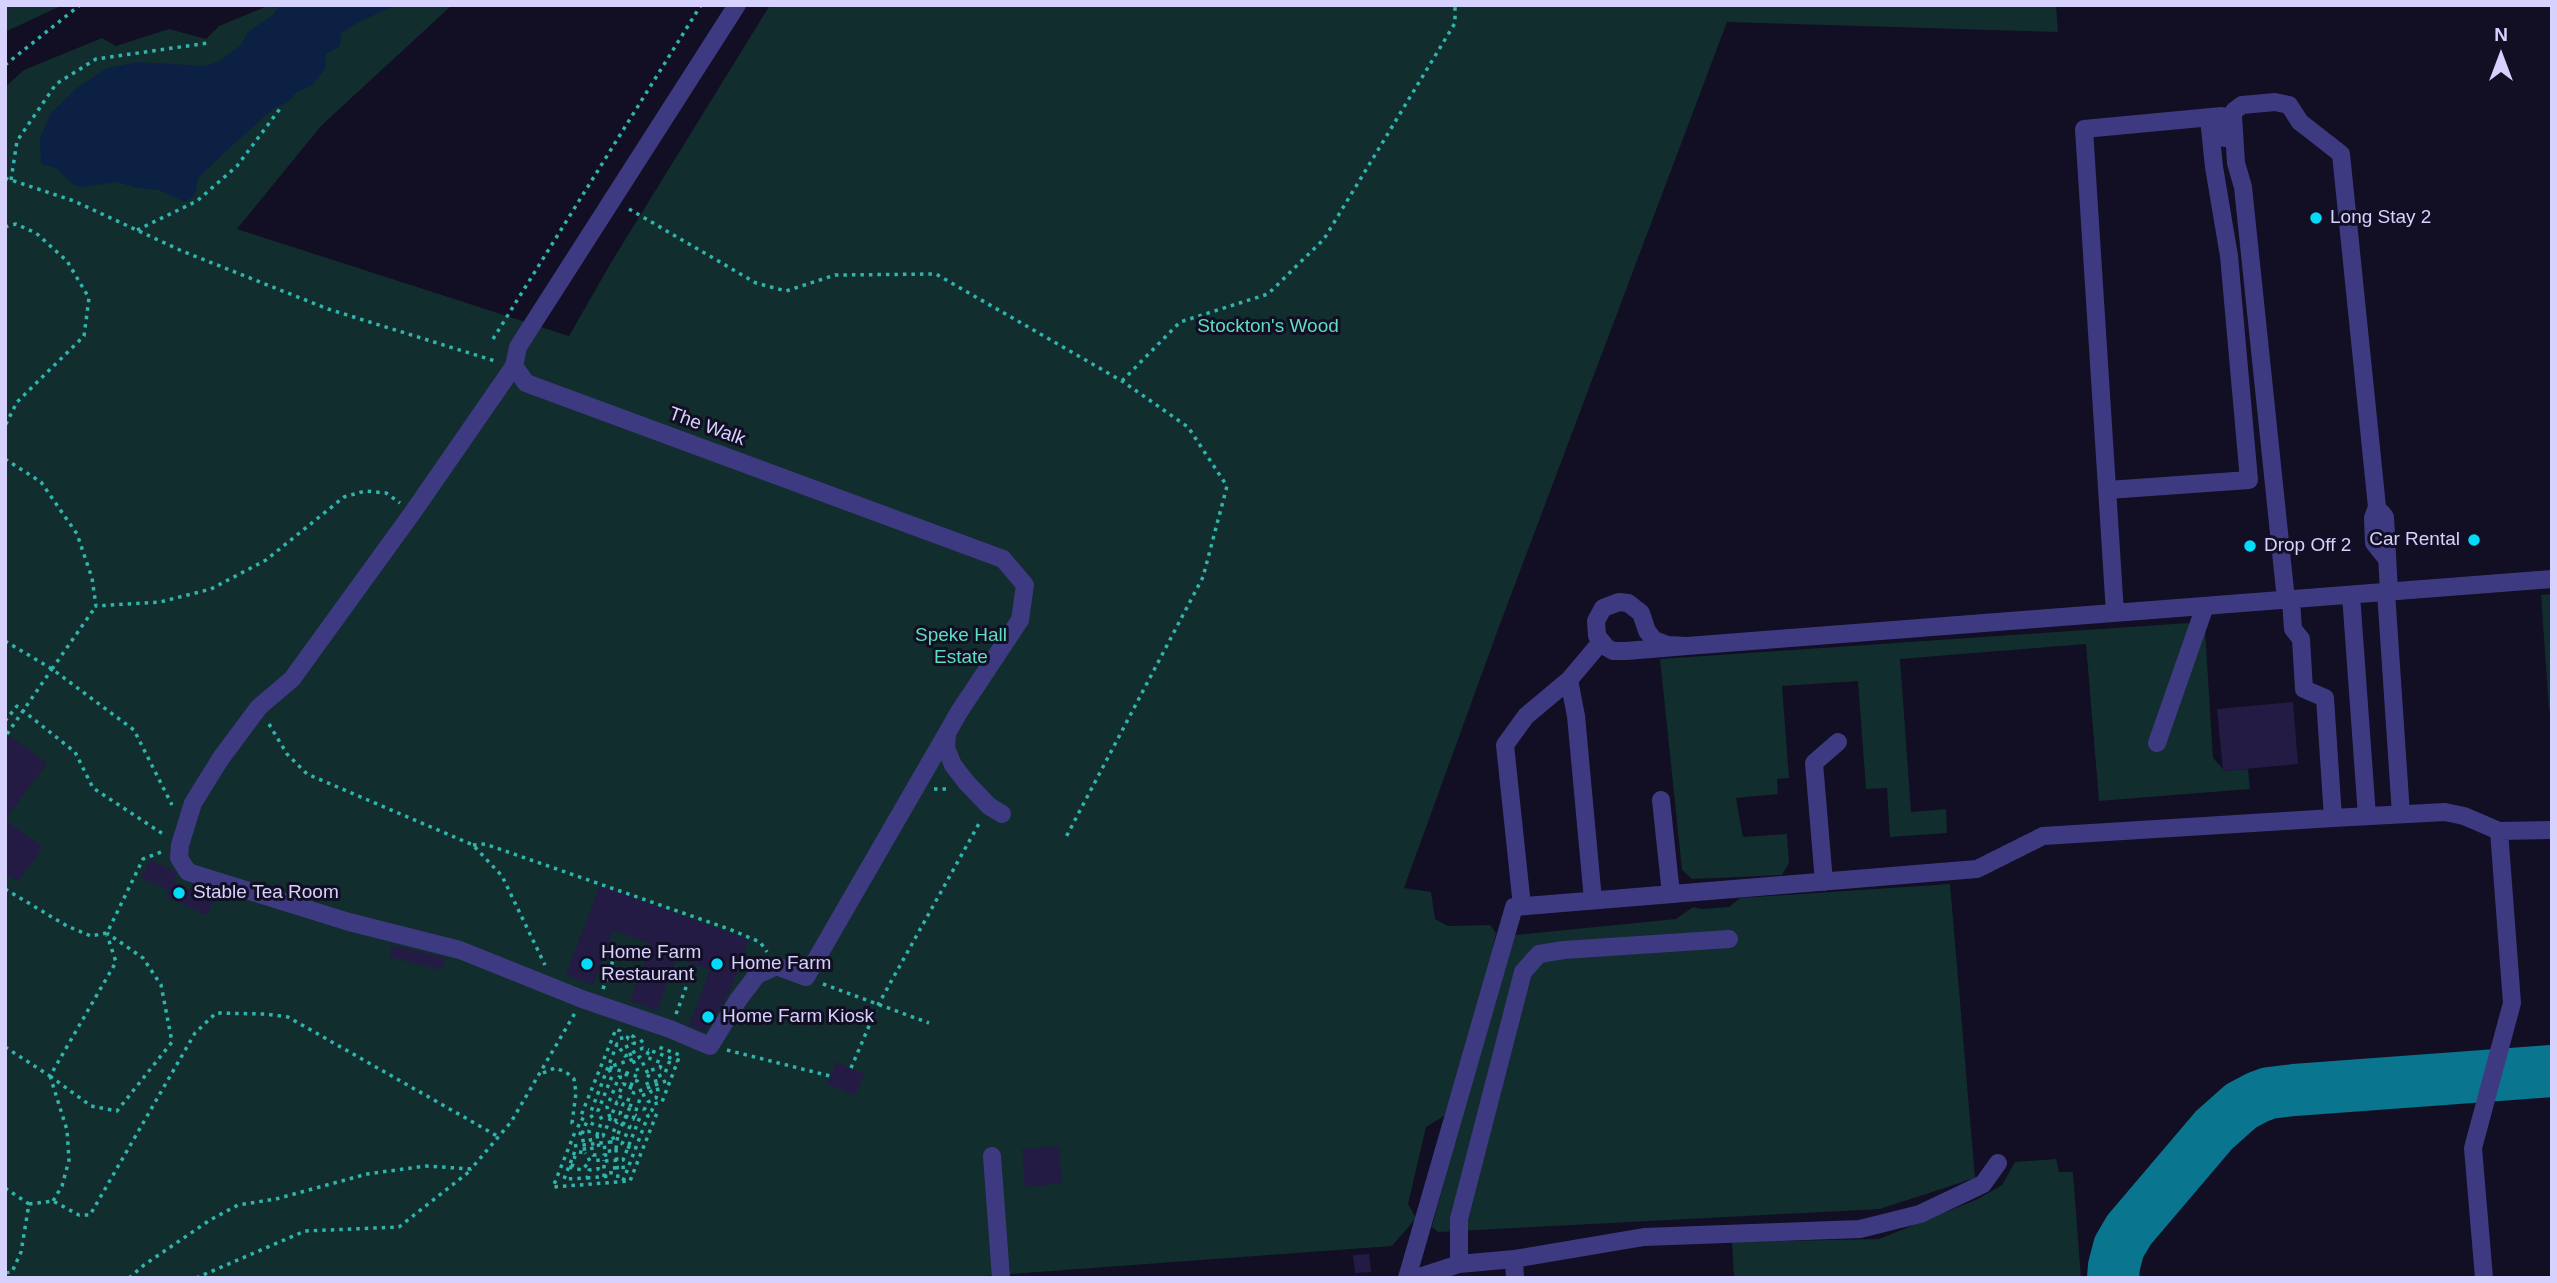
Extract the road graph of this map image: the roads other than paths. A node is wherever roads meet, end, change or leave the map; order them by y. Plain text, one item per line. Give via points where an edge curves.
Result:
1 (737, 5) edge
2 (2209, 118) junction
3 (2247, 222) junction
4 (514, 366) junction
5 (2108, 490) junction
6 (2552, 579) edge
7 (2388, 592) junction
8 (2351, 595) junction
9 (2288, 600) junction
10 (2205, 606) junction
11 (2115, 613) junction
12 (1601, 642) junction
13 (1687, 646) junction
14 (1569, 680) junction
15 (947, 733) junction
16 (1839, 742) dead end
17 (2157, 743) dead end
18 (1661, 800) dead end
19 (995, 810) road end
20 (2401, 814) junction
21 (2367, 816) junction
22 (2333, 818) junction
23 (2552, 830) edge
24 (2500, 831) junction
25 (1824, 882) junction
26 (1671, 894) junction
27 (1593, 900) junction
28 (1522, 906) junction
29 (1729, 939) dead end
30 (992, 1156) dead end
31 (1998, 1163) dead end
32 (1514, 1259) junction
33 (1458, 1264) junction
34 (1001, 1278) edge
35 (1406, 1278) edge
36 (1416, 1278) edge
37 (1515, 1278) edge
38 (2484, 1278) edge

1 - 4 street via 518,346
2 - 3 street via 2222,117 2231,187
2 - 5 street via 2084,130
2 - 5 street via 2229,256 2249,480
3 - 7 street via 2242,105 2289,105 2300,122 2341,154 2376,507 2385,517
3 - 9 street
4 - 15 street, The Walk via 527,383 1003,559 1026,585 1020,620
4 - 15 street via 292,679 259,707 221,758 193,803 180,845 179,858 188,872 349,922 460,950 710,1046 757,975 776,966 806,977
5 - 11 street
6 - 7 street via 2493,591
7 - 8 street
7 - 20 street
8 - 9 street
8 - 21 street
9 - 10 street
9 - 22 street via 2292,629 2301,639 2304,689 2325,698
10 - 11 street
10 - 17 street
11 - 13 street
12 - 13 street via 1626,656
12 - 13 street via 1595,628 1598,614 1619,601 1641,613 1654,640
12 - 14 street
14 - 27 street
14 - 28 street via 1526,716 1505,746
15 - 19 street via 946,748 953,765
16 - 25 street via 1814,763
18 - 26 street
20 - 21 street
20 - 24 street via 2445,812
21 - 22 street
22 - 25 street via 2043,836 1977,869
23 - 24 street
24 - 38 street via 2512,1003 2473,1148
25 - 26 street
26 - 27 street
27 - 28 street
28 - 35 street via 1514,907
29 - 33 street via 1539,954 1523,972 1459,1219
30 - 34 street
31 - 32 street via 1983,1184 1920,1214 1860,1229 1644,1237
32 - 33 street
32 - 37 street
33 - 36 street

